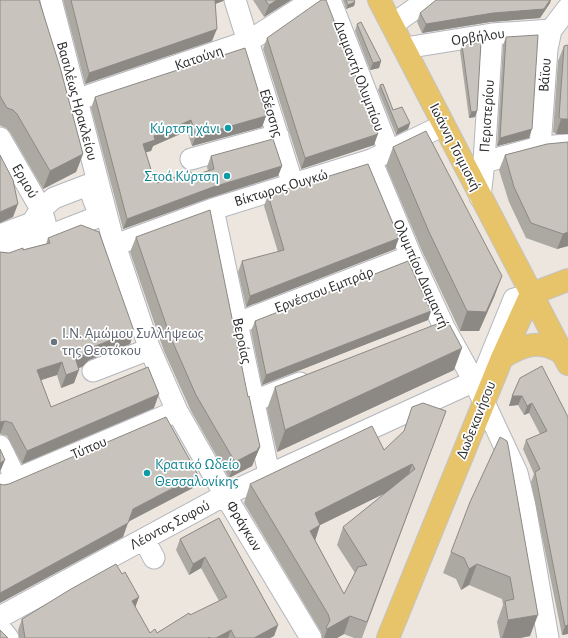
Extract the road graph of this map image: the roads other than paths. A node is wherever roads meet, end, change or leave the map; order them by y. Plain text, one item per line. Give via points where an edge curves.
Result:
1 (50, 0) edge
2 (235, 0) edge
3 (313, 0) edge
4 (330, 0) edge
5 (379, 0) edge
6 (427, 0) edge
7 (568, 8) edge
8 (392, 25) junction
9 (492, 34) junction
10 (549, 39) junction
11 (249, 41) junction
12 (405, 48) junction
13 (568, 49) edge
14 (76, 100) junction
15 (444, 125) junction
16 (278, 134) junction
17 (0, 138) edge
18 (568, 145) edge
19 (540, 147) junction
20 (380, 156) junction
21 (191, 159) dead end
22 (484, 162) junction
23 (293, 185) junction
24 (480, 197) junction
25 (100, 204) junction
26 (212, 209) junction
27 (44, 217) junction
28 (0, 235) edge
29 (115, 245) junction
30 (0, 255) edge
31 (411, 256) junction
32 (568, 280) edge
33 (531, 294) junction
34 (238, 323) junction
35 (149, 347) junction
36 (502, 358) junction
37 (565, 359) edge
38 (93, 371) dead end
39 (320, 375) edge
40 (479, 377) junction
41 (254, 401) junction
42 (484, 401) junction
43 (177, 410) junction
44 (0, 446) edge
45 (269, 474) junction
46 (8, 482) edge
47 (225, 495) junction
48 (144, 539) junction
49 (154, 558) dead end
50 (0, 617) edge
51 (0, 628) edge
52 (305, 636) edge
53 (8, 638) edge
54 (388, 638) edge
55 (548, 638) edge

1 - 14 street, Βασιλέως Ηρακλείου
2 - 11 street, Εδέσσης
3 - 11 street, Κατούνη
4 - 20 street, Διαμαντή Ολυμπίου
5 - 8 main road, Ιωάννη Τσιμισκή
6 - 8 street
7 - 10 street
8 - 12 main road, Ιωάννη Τσιμισκή
9 - 10 street, Ορβήλου
9 - 12 street, Ορβήλου
9 - 22 street, Περιστερίου
10 - 13 street, Ορβήλου
10 - 19 street, Βάϊου
11 - 14 street, Κατούνη
11 - 16 street, Εδέσσης
12 - 15 main road, Ιωάννη Τσιμισκή
14 - 25 street, Βασιλέως Ηρακλείου
15 - 20 street, Βίκτωρος Ουγκώ
15 - 24 main road, Ιωάννη Τσιμισκή
16 - 21 street
16 - 23 street, Εδέσσης
17 - 27 street, Ερμού
18 - 19 street
19 - 22 street
20 - 23 street, Βίκτωρος Ουγκώ
20 - 31 street, Ολυμπίου Διαμαντή
22 - 24 street, Περιστερίου
23 - 26 street, Βίκτωρος Ουγκώ
24 - 33 main road, Ιωάννη Τσιμισκή
25 - 27 street
25 - 29 street, Φράγκων
25 - 30 street via 100,216
26 - 29 street, Βίκτωρος Ουγκώ
26 - 34 street, Βεροίας
27 - 28 street
29 - 35 street, Φράγκων
31 - 34 street, Ερνέστου Εμπράρ
31 - 40 street, Ολυμπίου Διαμαντή via 436,329
32 - 33 main road
33 - 36 main road, Δωδεκανήσου
33 - 37 main road, Ιωάννη Τσιμισκή
33 - 40 street, Δωδεκανήσου via 514,299
34 - 41 street, Βεροίας
35 - 38 street
35 - 43 street, Φράγκων
36 - 37 main road via 518,348 533,344 554,348
36 - 42 main road, Δωδεκανήσου
39 - 41 street
40 - 42 street, Ολυμπίου Διαμαντή
40 - 45 street, Λέοντος Σοφού
41 - 45 street, Βεροίας
42 - 54 main road, Δωδεκανήσου
42 - 55 street, Ολυμπίου Διαμαντή via 519,478
43 - 46 street, Τύπου
43 - 47 street, Φράγκων
44 - 46 street
45 - 47 street, Λέοντος Σοφού
47 - 48 street, Λέοντος Σοφού
47 - 52 street, Φράγκων
48 - 49 street
48 - 50 street, Λέοντος Σοφού
51 - 53 street

